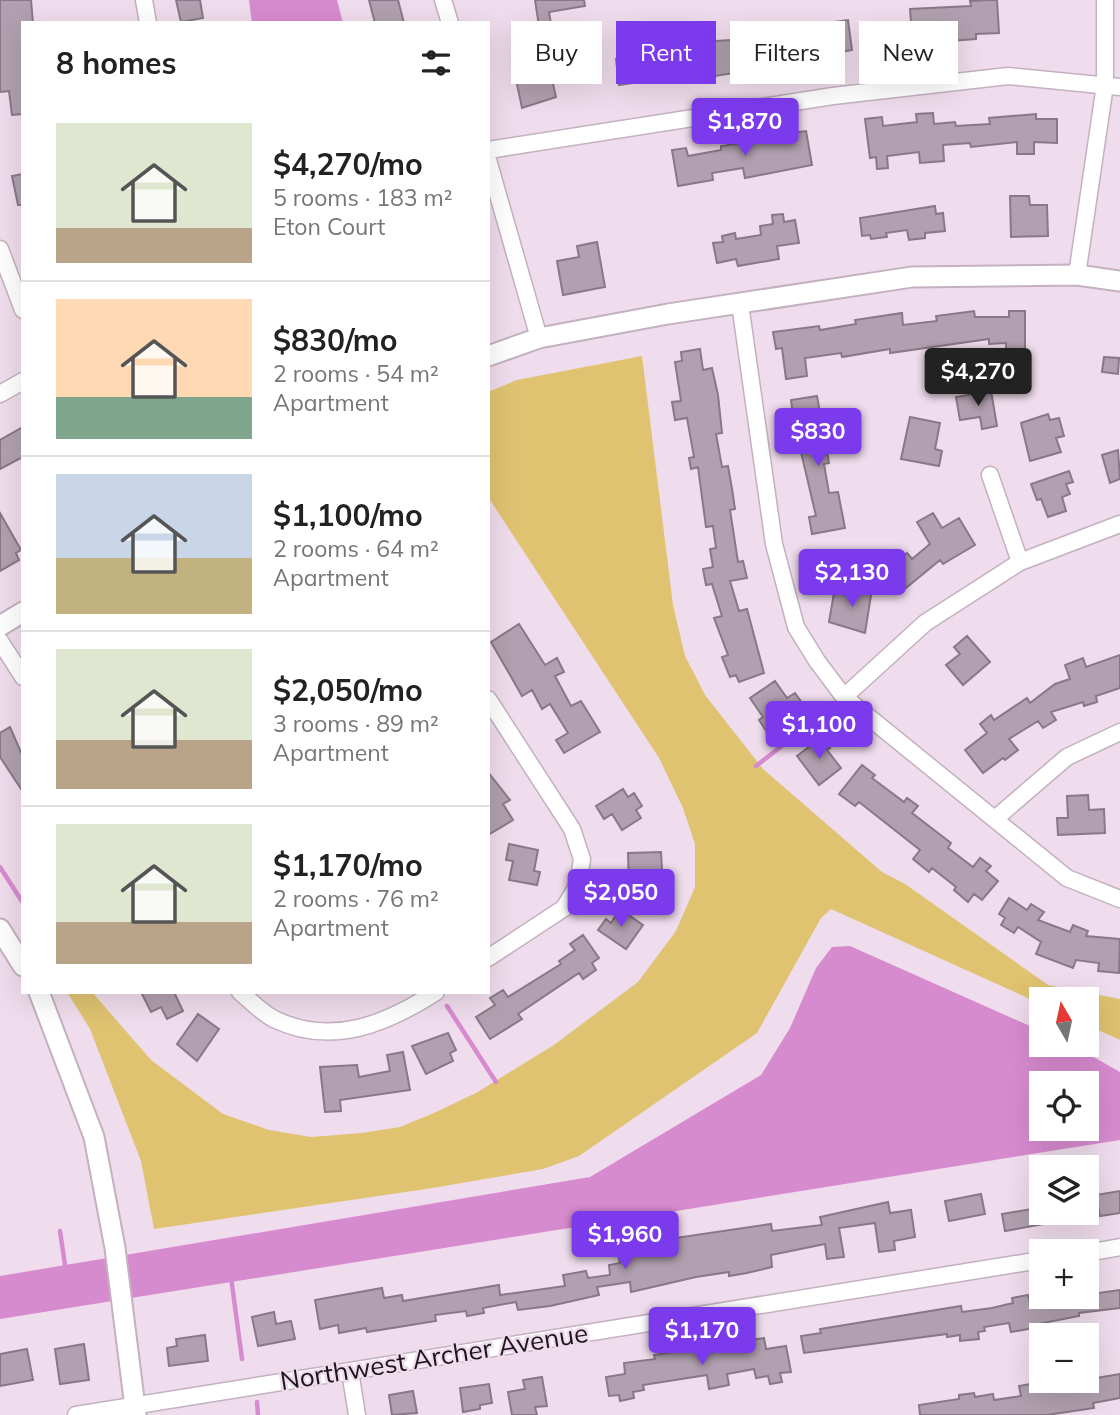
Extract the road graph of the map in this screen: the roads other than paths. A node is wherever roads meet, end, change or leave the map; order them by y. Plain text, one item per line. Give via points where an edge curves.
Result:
1 (144, 0) edge
2 (443, 0) edge
3 (1105, 0) edge
4 (148, 21) edge
5 (449, 21) edge
6 (1112, 86) edge
7 (490, 150) edge
8 (490, 167) edge
9 (0, 249) edge
10 (1077, 275) junction
11 (1120, 281) edge
12 (740, 304) junction
13 (21, 305) edge
14 (539, 338) junction
15 (490, 355) edge
16 (21, 382) edge
17 (0, 394) edge
18 (990, 475) dead end
19 (1120, 524) edge
20 (1020, 562) junction
21 (21, 613) edge
22 (0, 626) edge
23 (0, 640) edge
24 (21, 674) edge
25 (844, 696) junction
26 (490, 702) edge
27 (1120, 732) edge
28 (996, 818) junction
29 (1120, 899) edge
30 (0, 929) edge
31 (490, 957) edge
32 (21, 963) edge
33 (40, 994) edge
34 (242, 994) edge
35 (432, 994) edge
36 (1120, 1247) edge
37 (1099, 1250) edge
38 (1029, 1262) edge
39 (350, 1371) junction
40 (135, 1410) edge
41 (76, 1415) edge
42 (357, 1415) edge

1 - 4 street
2 - 5 street
3 - 6 street
6 - 7 street via 995,78 834,96
6 - 10 street
8 - 14 street
9 - 13 street
10 - 11 street
10 - 12 street via 912,277
12 - 14 street
12 - 25 street via 774,544 796,626
14 - 15 street
16 - 17 street
18 - 20 street
19 - 20 street
20 - 25 street via 925,623
21 - 22 street
23 - 24 street
25 - 28 street
26 - 31 street via 572,829 582,859 578,885 564,908
27 - 28 street via 1068,757
28 - 29 street via 1067,878
30 - 32 street
33 - 40 street via 93,1137 115,1248
34 - 35 street via 272,1018 320,1032 377,1024
36 - 37 street
38 - 39 street, Northwest Archer Avenue
39 - 40 street, Northwest Archer Avenue
39 - 42 street
40 - 41 street, Northwest Archer Avenue

